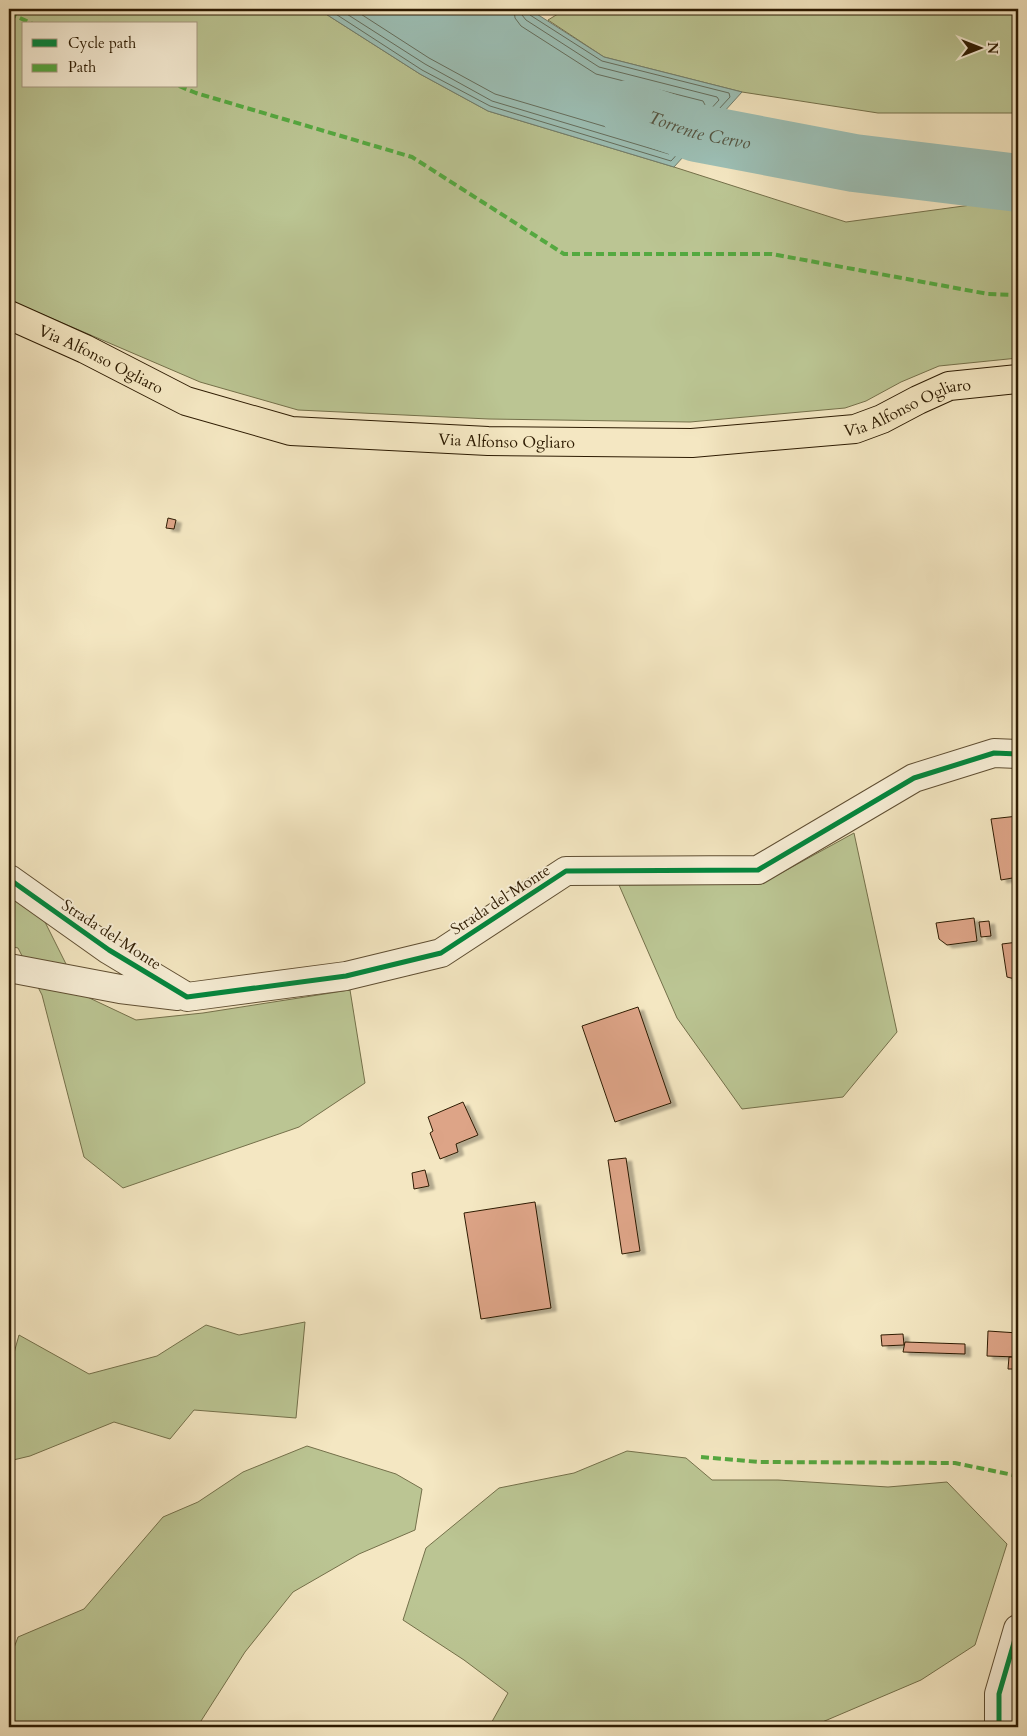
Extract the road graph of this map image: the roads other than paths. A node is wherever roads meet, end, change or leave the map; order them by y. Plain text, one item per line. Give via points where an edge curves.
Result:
1 (9, 315) edge
2 (1018, 379) edge
3 (1018, 754) edge
4 (9, 879) edge
5 (9, 968) edge
6 (187, 997) junction
7 (1018, 1629) edge
8 (999, 1727) edge

1 - 2 main road, Via Alfonso Ogliaro via 85,349 186,401 291,431 488,441 692,443 855,429 949,386
3 - 6 street, Strada del Monte via 994,754 914,778 758,870 566,871 441,953 346,976
4 - 6 street, Strada del Monte via 109,950
5 - 6 street via 120,989
7 - 8 street via 999,1694

